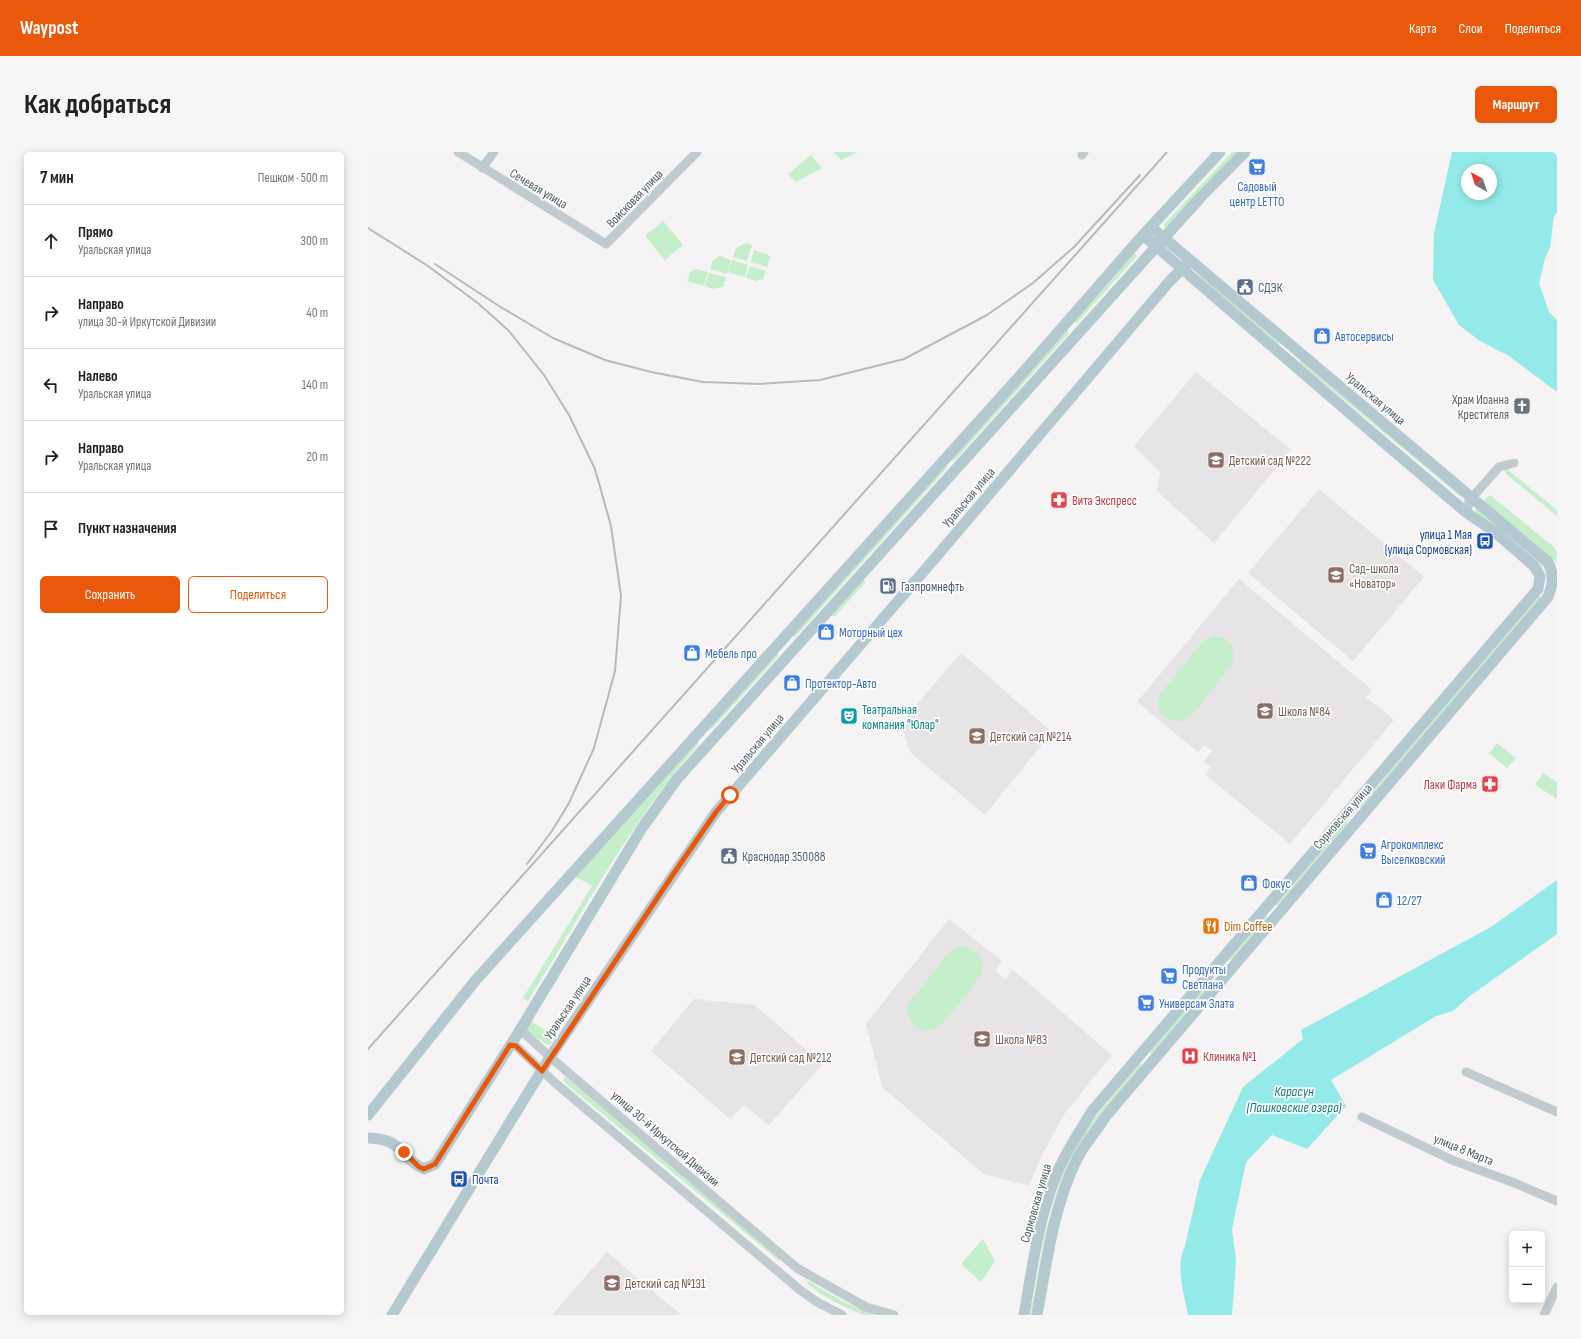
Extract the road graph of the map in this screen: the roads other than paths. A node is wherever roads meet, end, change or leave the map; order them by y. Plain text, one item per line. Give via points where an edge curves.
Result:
1 (458, 152) edge
2 (494, 152) edge
3 (697, 152) edge
4 (1220, 152) edge
5 (1245, 152) edge
6 (482, 168) junction
7 (1147, 231) junction
8 (1165, 239) junction
9 (606, 244) joint
10 (1157, 247) junction
11 (1183, 268) junction
12 (1514, 463) dead end
13 (1468, 494) junction
14 (1455, 502) junction
15 (1468, 513) junction
16 (1540, 582) joint
17 (1552, 587) joint
18 (696, 735) junction
19 (707, 744) junction
20 (1347, 812) junction
21 (1356, 820) junction
22 (522, 1026) junction
23 (510, 1045) junction
24 (1141, 1053) junction
25 (550, 1058) junction
26 (1152, 1062) junction
27 (542, 1071) junction
28 (1466, 1072) dead end
29 (1557, 1112) edge
30 (368, 1115) edge
31 (1362, 1117) dead end
32 (368, 1138) edge
33 (1557, 1201) edge
34 (797, 1268) junction
35 (787, 1279) junction
36 (1557, 1287) edge
37 (392, 1315) edge
38 (842, 1315) edge
39 (894, 1315) edge
40 (1024, 1315) edge
41 (1037, 1315) edge
42 (1544, 1315) edge

1 - 6 street, Сечевая улица
2 - 6 street
3 - 9 street, Войсковая улица
4 - 7 main road
5 - 8 main road, Уральская улица
6 - 9 street, Сечевая улица
7 - 8 main road, Уральская улица
7 - 10 main road, Уральская улица
7 - 18 main road
8 - 10 main road, Уральская улица
8 - 11 main road, Уральская улица
10 - 11 main road, Уральская улица
10 - 19 main road, Уральская улица
11 - 13 main road, Уральская улица
11 - 14 main road, Уральская улица
11 - 25 main road, Уральская улица via 716,812
12 - 13 street via 1499,467
13 - 14 street via 1461,501
13 - 15 street
13 - 17 main road, Уральская улица via 1548,562 1553,573
14 - 15 main road, Уральская улица
15 - 16 main road, Уральская улица via 1534,566 1540,576
16 - 20 main road, Сормовская улица via 1538,589
17 - 21 main road, Сормовская улица via 1548,597
18 - 19 main road
18 - 30 main road via 475,981
19 - 22 main road, Уральская улица via 677,779 642,828
20 - 21 main road
20 - 24 main road, Сормовская улица
21 - 26 main road, Сормовская улица
22 - 23 main road, Уральская улица
22 - 25 street, улица 30-й Иркутской Дивизии via 524,1033
23 - 27 street via 516,1046
23 - 32 main road, Уральская улица via 435,1164 424,1169 390,1142 380,1138
24 - 26 main road
24 - 40 main road, Сормовская улица via 1092,1112 1066,1153 1055,1178 1038,1239
25 - 27 main road, Уральская улица
25 - 34 street, улица 30-й Иркутской Дивизии
26 - 41 main road, Сормовская улица via 1106,1116 1079,1156 1067,1182 1057,1211
27 - 35 street
27 - 37 main road, Уральская улица
28 - 29 street
31 - 33 street, улица 8 Марта via 1452,1160
34 - 35 street
34 - 39 street, улица 30-й Иркутской Дивизии via 866,1307
35 - 38 street via 817,1302
36 - 42 street

